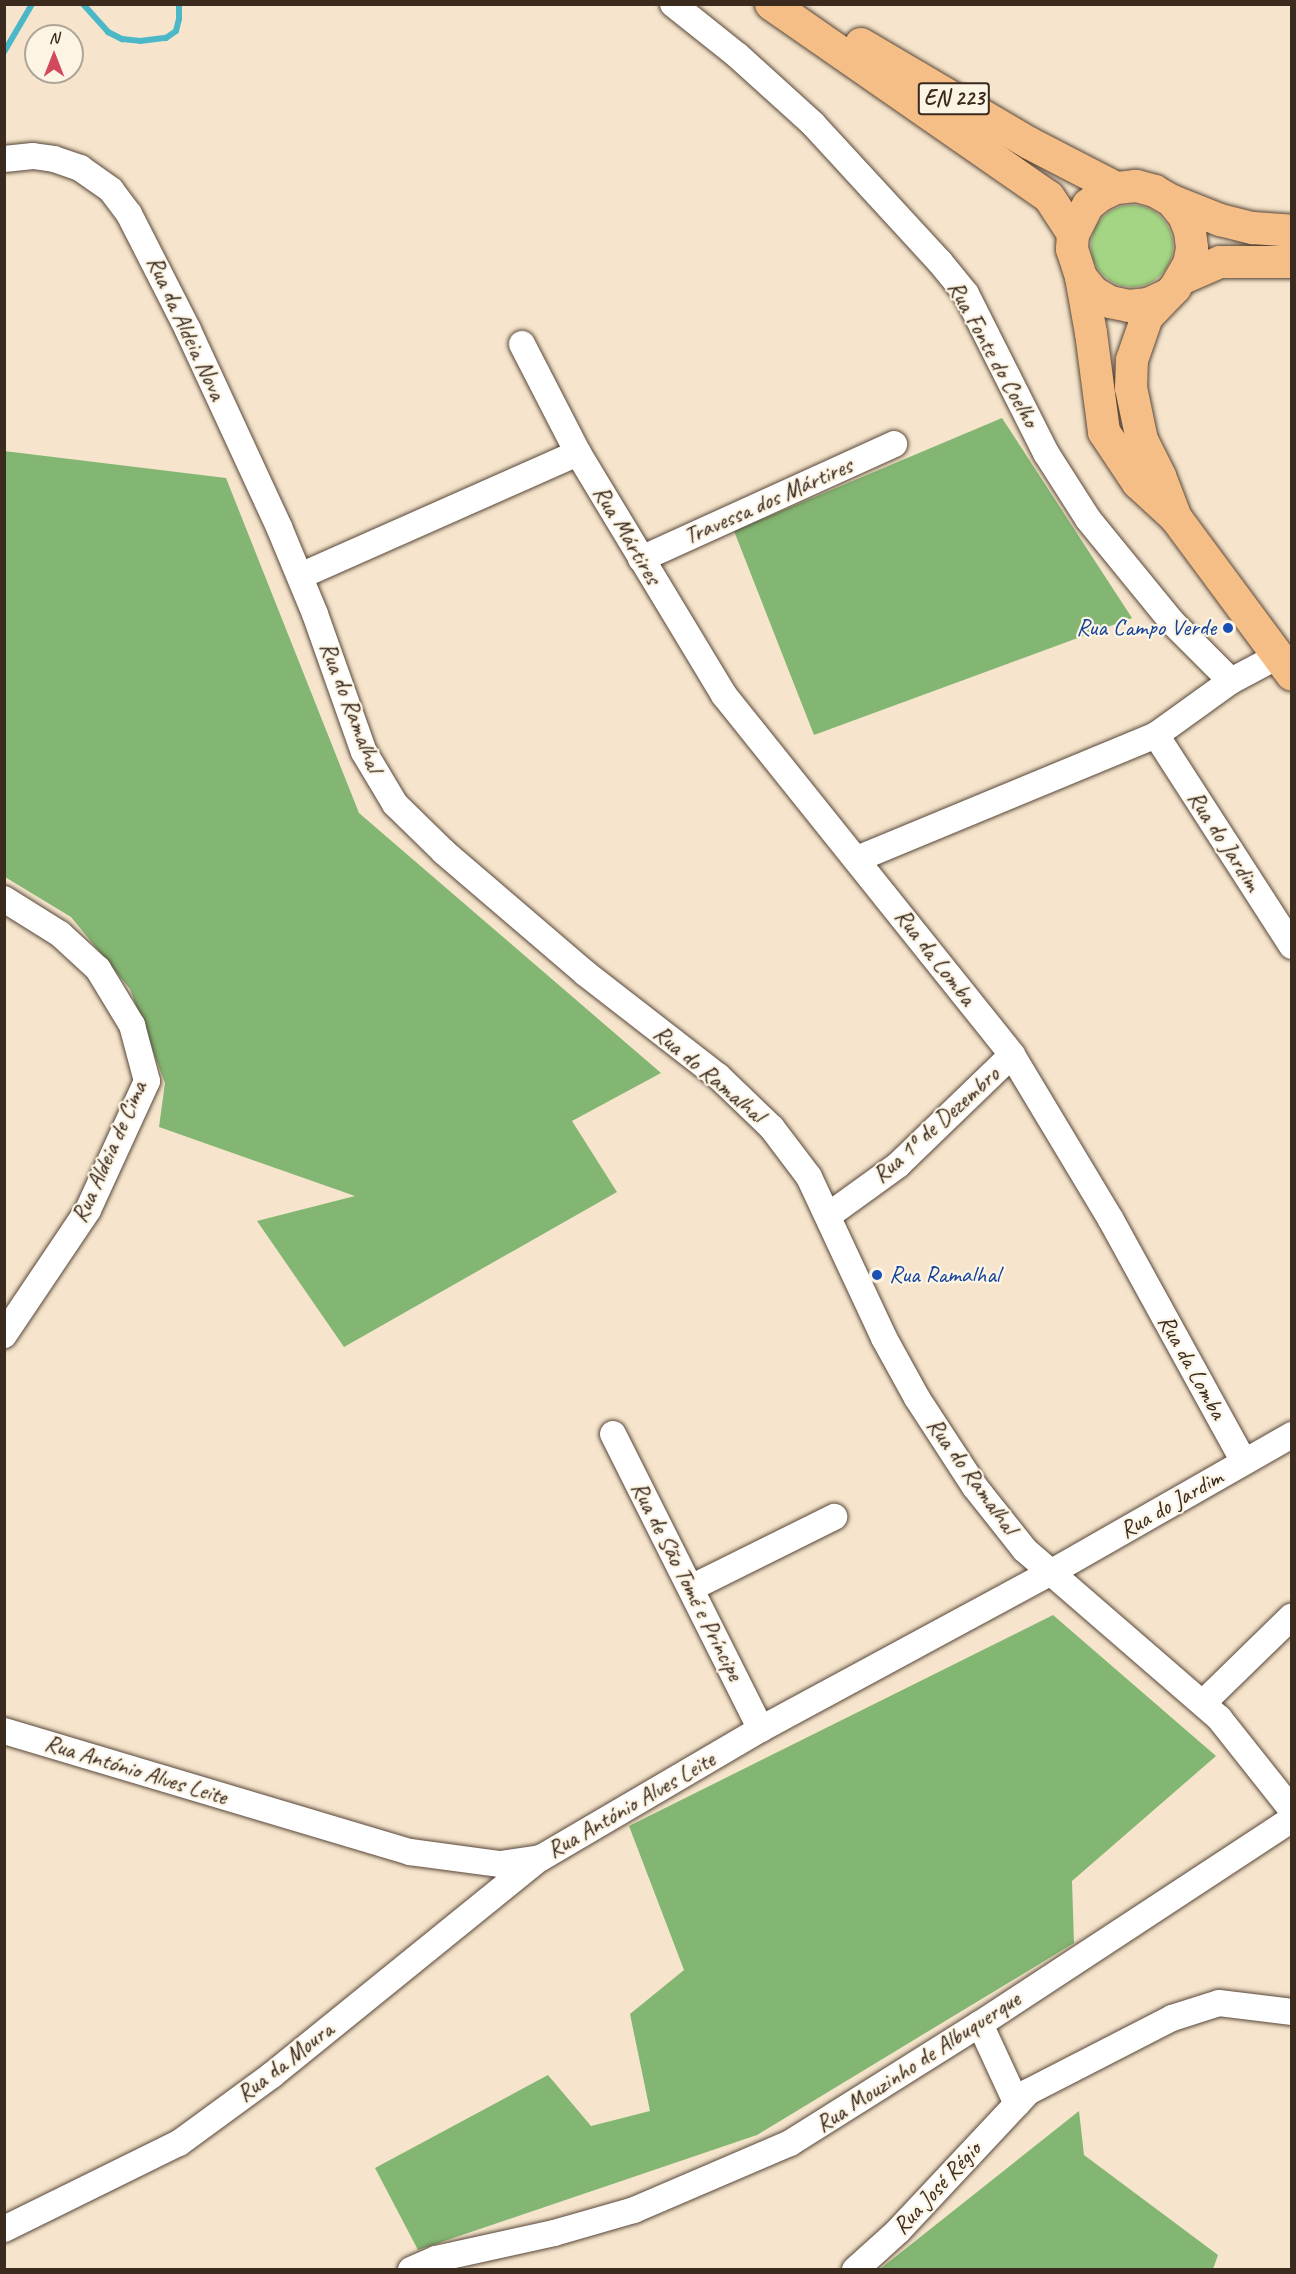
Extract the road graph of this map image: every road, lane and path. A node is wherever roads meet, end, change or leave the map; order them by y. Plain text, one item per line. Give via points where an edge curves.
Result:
1 (673, 4) edge
2 (771, 4) edge
3 (795, 4) edge
4 (4, 159) edge
5 (1116, 188) junction
6 (1172, 201) junction
7 (1292, 231) edge
8 (1073, 234) junction
9 (1292, 262) edge
10 (1081, 278) junction
11 (1174, 287) junction
12 (522, 344) dead end
13 (894, 444) dead end
14 (578, 453) junction
15 (1176, 518) junction
16 (641, 559) junction
17 (300, 576) junction
18 (1285, 666) edge
19 (1231, 681) junction
20 (1156, 735) junction
21 (857, 859) junction
22 (4, 899) edge
23 (1292, 946) edge
24 (1012, 1055) junction
25 (829, 1215) junction
26 (4, 1335) edge
27 (614, 1434) dead end
28 (1292, 1435) edge
29 (1244, 1462) junction
30 (834, 1517) dead end
31 (1050, 1573) junction
32 (691, 1588) junction
33 (1292, 1616) edge
34 (1203, 1703) junction
35 (761, 1729) junction
36 (4, 1731) edge
37 (1292, 1809) edge
38 (1292, 1820) edge
39 (541, 1858) junction
40 (1292, 2012) edge
41 (980, 2024) junction
42 (1017, 2104) junction
43 (4, 2229) edge
44 (411, 2270) edge
45 (855, 2270) edge

1 - 19 street, Rua Fonte do Coelho via 813,124 940,262 966,294 1046,453 1088,519 1172,622
2 - 8 main road, EN 223 via 1049,197
3 - 5 main road, EN 223 via 1029,143
4 - 17 street, Rua da Aldeia Nova via 33,156 80,168 111,190 129,214 188,330
5 - 6 main road, EN 223 via 1136,186
5 - 8 main road via 1088,205
6 - 7 main road, EN 223 via 1220,220
6 - 11 main road via 1184,216 1192,248 1190,264
8 - 10 main road via 1074,264
9 - 11 main road via 1220,262
10 - 11 main road via 1093,292 1110,302 1129,306 1148,304
10 - 15 main road via 1104,432 1138,483
11 - 15 main road via 1147,317 1132,360 1131,388 1142,440
12 - 14 street, Rua Mártires
13 - 16 street, Travessa dos Mártires
14 - 16 street, Rua Mártires
14 - 17 street
15 - 18 main road
16 - 21 street, Rua Mártires via 724,695
17 - 25 street, Rua do Ramalhal via 364,752 395,804 444,852 585,973 746,1101 789,1148
18 - 19 street
19 - 20 street
20 - 21 street
20 - 23 street, Rua do Jardim
21 - 24 street, Rua da Lomba
22 - 26 street, Rua Aldeia de Cima via 60,934 98,969 132,1024 147,1081 88,1210
24 - 25 street, Rua 1º de Dezembro via 898,1165
24 - 29 street, Rua da Lomba via 1111,1220
25 - 31 street, Rua do Ramalhal via 864,1298 917,1398 975,1487 1025,1550
27 - 32 street, Rua de São Tomé e Príncipe
28 - 29 street, Rua do Jardim
29 - 31 street, Rua do Jardim
30 - 32 street
31 - 34 street, Rua do Ramalhal
31 - 35 street, Rua António Alves Leite
32 - 35 street, Rua de São Tomé e Príncipe
33 - 34 street
34 - 37 street, Rua do Ramalhal via 1239,1741
35 - 39 street, Rua António Alves Leite
36 - 39 street, Rua António Alves Leite via 410,1852 500,1864
38 - 41 street, Rua Mouzinho de Albuquerque
39 - 43 street, Rua da Moura via 272,2075 179,2143
40 - 42 street, Rua José Régio via 1219,2003 1172,2018 1028,2092
41 - 42 street
41 - 44 street, Rua Mouzinho de Albuquerque via 790,2143 633,2210 436,2259
42 - 45 street, Rua José Régio via 898,2231

